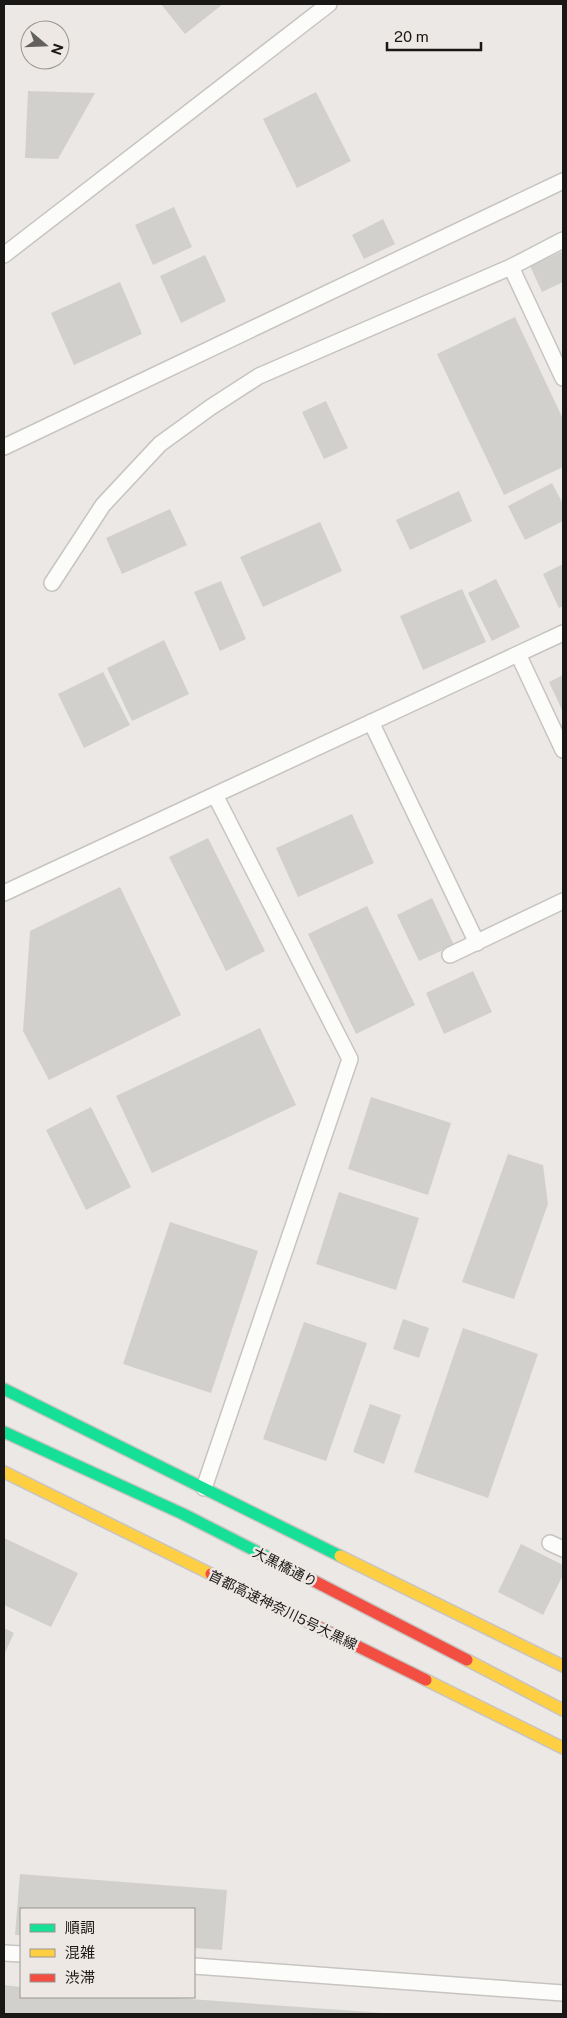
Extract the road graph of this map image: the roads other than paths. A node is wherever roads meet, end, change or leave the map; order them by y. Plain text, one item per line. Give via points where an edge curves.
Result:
1 (328, 4) edge
2 (563, 181) edge
3 (563, 240) edge
4 (4, 255) edge
5 (511, 267) junction
6 (563, 378) edge
7 (4, 447) edge
8 (52, 584) dead end
9 (563, 633) edge
10 (518, 654) junction
11 (371, 722) junction
12 (563, 750) edge
13 (215, 795) junction
14 (4, 893) edge
15 (563, 901) edge
16 (477, 943) junction
17 (450, 955) dead end
18 (4, 1389) edge
19 (4, 1432) edge
20 (4, 1472) edge
21 (204, 1488) junction
22 (563, 1666) edge
23 (563, 1710) edge
24 (563, 1748) edge
25 (4, 1953) edge
26 (20, 1954) edge
27 (195, 1966) edge
28 (563, 1992) edge

1 - 4 lane
2 - 7 lane
3 - 5 lane
5 - 6 lane
5 - 8 lane via 259,376 211,407 160,444 103,505
9 - 10 lane
10 - 11 lane
10 - 12 lane
11 - 13 lane
11 - 16 lane
13 - 14 lane
13 - 21 lane via 350,1059
15 - 16 lane
16 - 17 lane
18 - 21 main road
19 - 23 main road, 大黒橋通り via 182,1514
20 - 24 main road, 首都高速神奈川5号大黒線
21 - 22 main road
25 - 26 lane
27 - 28 lane

